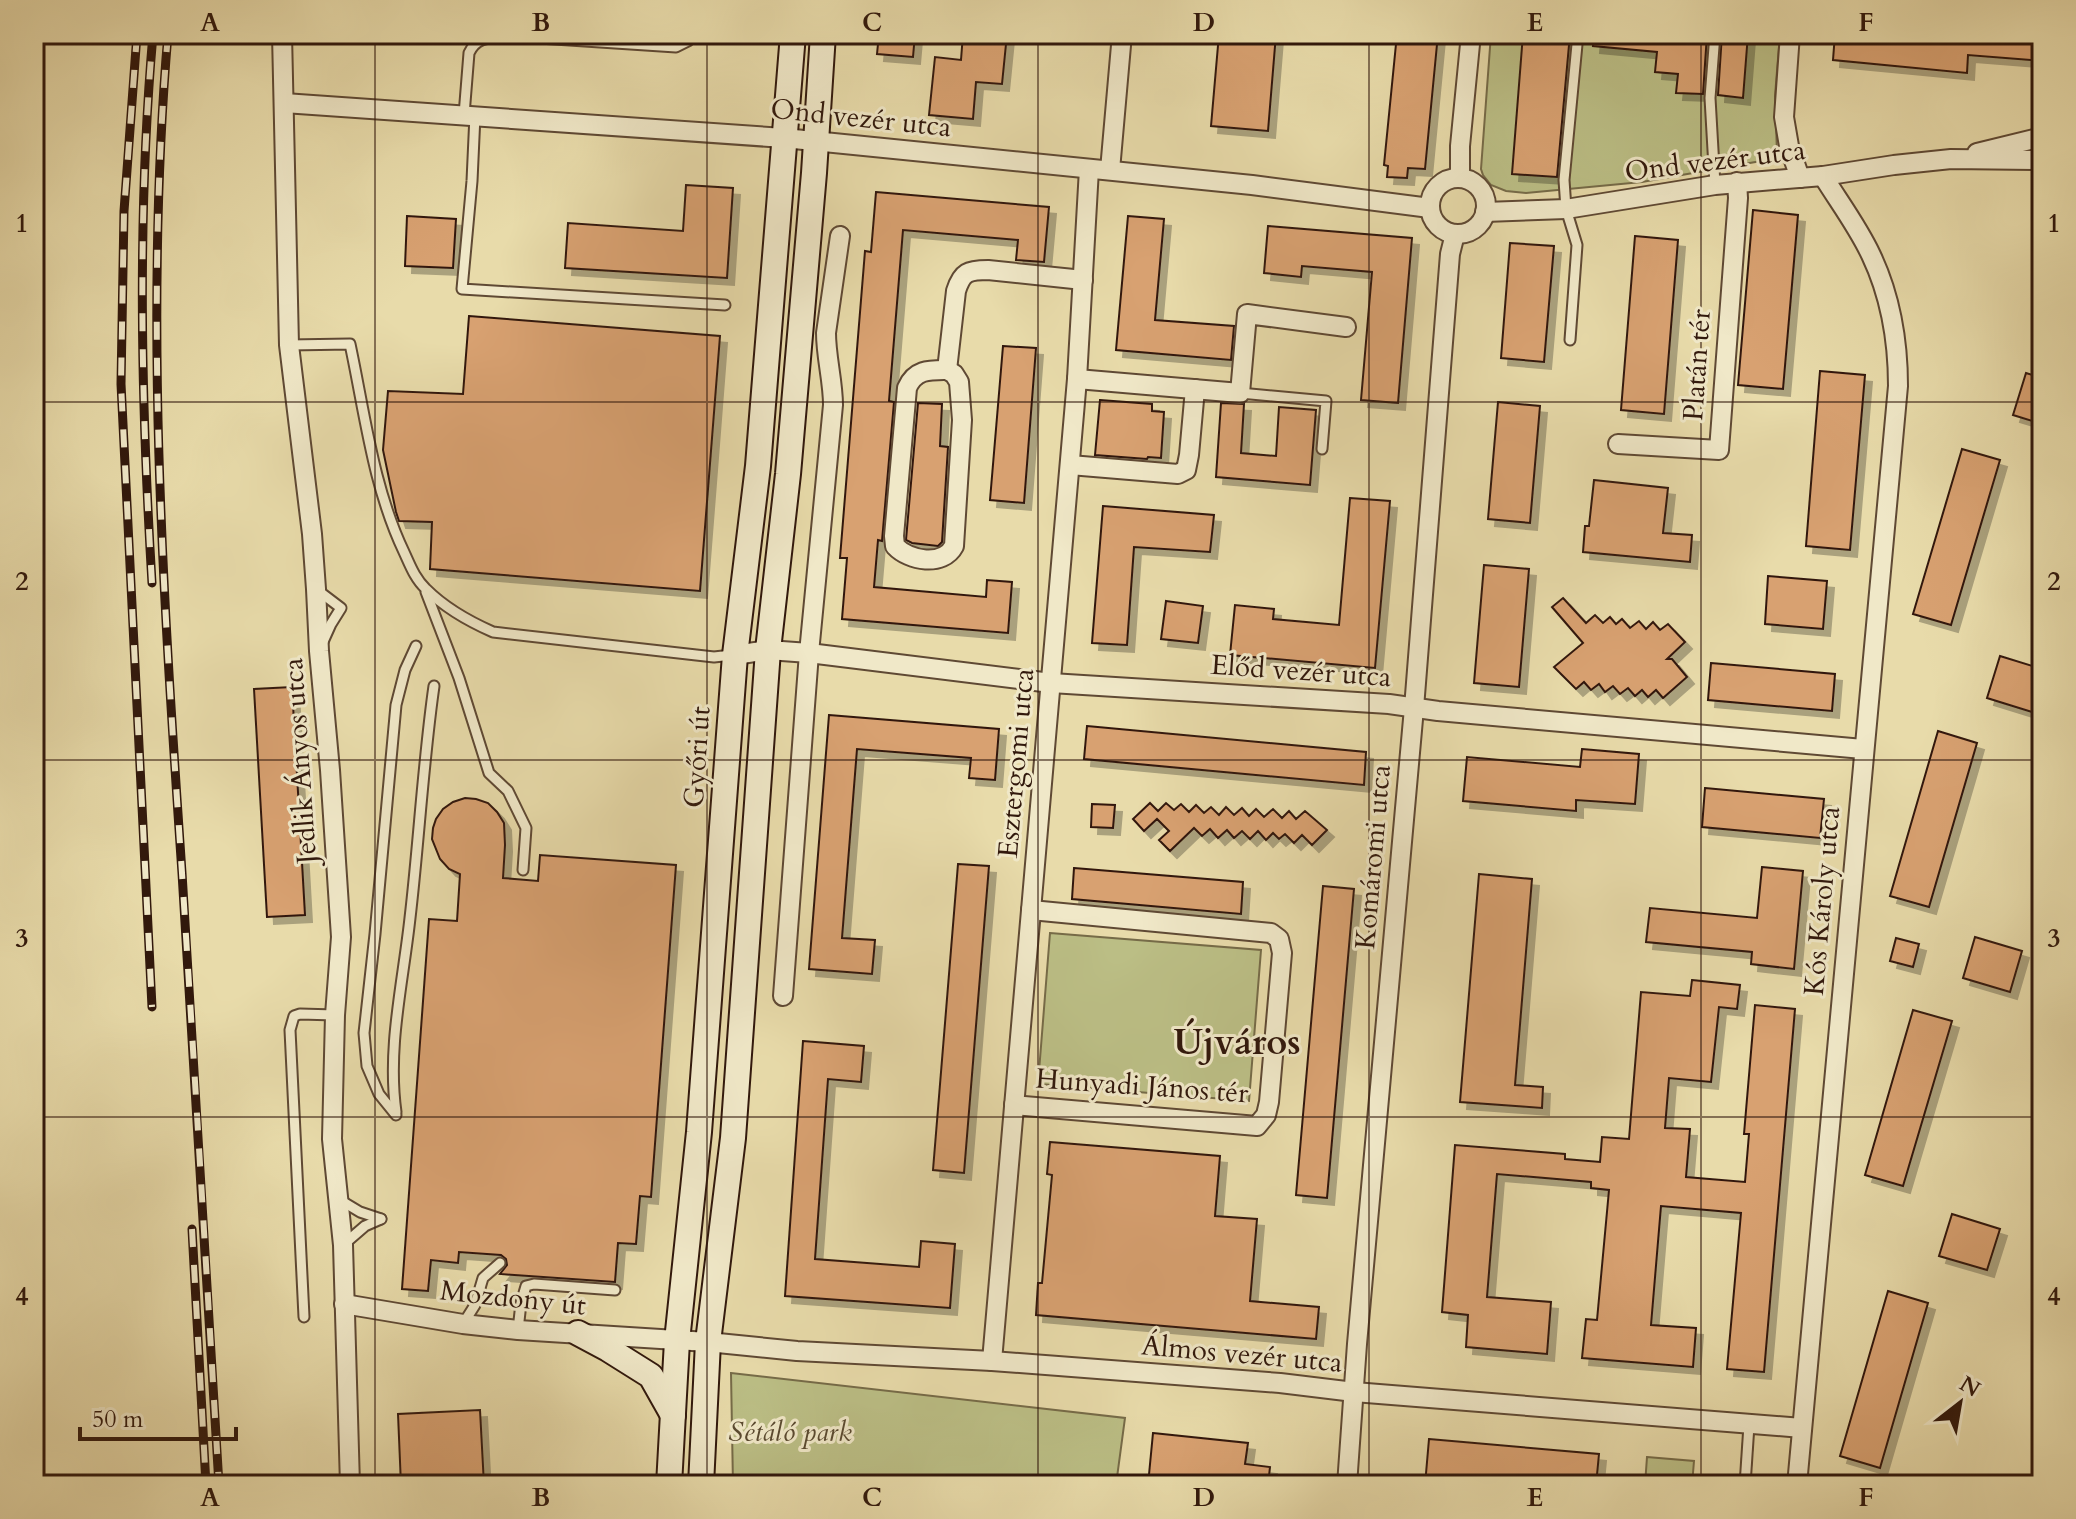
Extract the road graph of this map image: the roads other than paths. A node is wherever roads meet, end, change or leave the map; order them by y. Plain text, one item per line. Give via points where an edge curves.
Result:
1 (282, 34) edge
2 (694, 34) edge
3 (793, 34) edge
4 (823, 34) edge
5 (1122, 34) edge
6 (1471, 34) edge
7 (1578, 34) edge
8 (1715, 34) edge
9 (1790, 34) edge
10 (284, 103) junction
11 (470, 115) junction
12 (2042, 137) edge
13 (784, 138) junction
14 (816, 142) junction
15 (1951, 159) junction
16 (2042, 160) edge
17 (1089, 169) junction
18 (1110, 170) junction
19 (1823, 176) junction
20 (1460, 178) junction
21 (1800, 178) junction
22 (1737, 182) junction
23 (1715, 185) junction
24 (1430, 208) junction
25 (1566, 209) junction
26 (1485, 212) junction
27 (1455, 234) junction
28 (840, 236) dead end
29 (1083, 280) junction
30 (725, 305) dead end
31 (1346, 327) dead end
32 (1570, 340) dead end
33 (289, 345) junction
34 (947, 370) junction
35 (1077, 379) junction
36 (1195, 389) junction
37 (1240, 393) junction
38 (1618, 444) dead end
39 (1322, 449) dead end
40 (1070, 465) junction
41 (425, 588) junction
42 (316, 589) junction
43 (416, 646) dead end
44 (768, 650) junction
45 (319, 651) junction
46 (809, 653) junction
47 (735, 655) junction
48 (1051, 683) junction
49 (434, 686) dead end
50 (1414, 708) junction
51 (1863, 749) junction
52 (523, 870) dead end
53 (1031, 910) junction
54 (783, 996) dead end
55 (335, 1015) junction
56 (1014, 1105) junction
57 (340, 1200) junction
58 (343, 1245) junction
59 (500, 1263) dead end
60 (615, 1290) dead end
61 (344, 1304) junction
62 (475, 1305) junction
63 (304, 1317) dead end
64 (463, 1324) junction
65 (492, 1327) junction
66 (518, 1330) junction
67 (578, 1333) junction
68 (677, 1341) junction
69 (708, 1342) junction
70 (992, 1361) junction
71 (1354, 1392) junction
72 (673, 1416) junction
73 (1749, 1425) junction
74 (1802, 1428) junction
75 (350, 1485) edge
76 (669, 1485) edge
77 (701, 1485) edge
78 (1347, 1485) edge
79 (1745, 1485) edge
80 (1797, 1485) edge

1 - 10 street, Jedlik Ányos utca
2 - 11 lane via 676,47 507,36 482,39 469,53
3 - 13 main road, Győri út
4 - 14 main road
5 - 18 street
6 - 20 street
7 - 25 lane
8 - 23 lane via 1710,98
9 - 21 street via 1784,117
10 - 11 street, Ond vezér utca
10 - 33 street, Jedlik Ányos utca
11 - 13 street, Ond vezér utca
11 - 30 lane via 472,181 462,289
12 - 15 street
13 - 14 street, Ond vezér utca
13 - 47 main road, Győri út via 758,466
14 - 17 street, Ond vezér utca
14 - 44 main road
15 - 16 street
15 - 19 street, Ond vezér utca
17 - 18 street, Ond vezér utca
17 - 29 street, Esztergomi utca
18 - 24 street, Ond vezér utca
19 - 21 street, Ond vezér utca
19 - 51 street, Kós Károly utca via 1871,254 1887,295 1897,346 1897,398
20 - 24 street via 1442,183
20 - 26 street via 1478,186
21 - 22 street, Ond vezér utca
22 - 23 street, Ond vezér utca
22 - 38 street, Platán tér via 1719,450
23 - 25 street, Ond vezér utca
24 - 27 street via 1438,226
25 - 26 street, Ond vezér utca
25 - 32 lane via 1577,245
26 - 27 street via 1474,229
27 - 50 street, Komáromi utca
28 - 46 street via 826,333 833,405
29 - 34 street via 988,270 966,274 956,291
29 - 35 street, Esztergomi utca
31 - 37 street via 1247,314
33 - 41 lane via 350,344 383,501
33 - 42 street, Jedlik Ányos utca
34 - 34 street via 959,382 962,420 954,546 939,559 908,556 895,546 894,536 907,388 917,374
35 - 36 street
35 - 40 street, Esztergomi utca
36 - 37 street
36 - 40 street via 1186,470 1178,474
37 - 39 lane via 1326,401
40 - 48 street, Esztergomi utca
41 - 47 lane via 493,632
41 - 52 lane via 489,773 508,791 526,828
42 - 45 street, Jedlik Ányos utca
42 - 45 lane via 341,608
43 - 49 lane via 396,705 364,1033 367,1066 396,1115 394,1036
44 - 46 street, Előd vezér utca
44 - 47 street, Előd vezér utca
44 - 69 main road via 733,1138
45 - 55 street, Jedlik Ányos utca via 341,937
46 - 48 street, Előd vezér utca
46 - 54 street
47 - 68 main road, Győri út via 699,1132
48 - 50 street, Előd vezér utca
48 - 53 street, Esztergomi utca
50 - 51 street, Előd vezér utca
50 - 71 street, Komáromi utca
51 - 74 street, Kós Károly utca
53 - 56 street, Esztergomi utca
53 - 56 street, Hunyadi János tér via 1271,933 1279,939 1282,953 1270,1088 1266,1115 1257,1126
55 - 57 street, Jedlik Ányos utca via 332,1139
55 - 63 lane via 300,1014 294,1016 290,1030
56 - 70 street, Esztergomi utca
57 - 58 street, Jedlik Ányos utca
57 - 58 lane via 381,1219
58 - 61 street, Jedlik Ányos utca
59 - 62 lane via 483,1278
60 - 66 lane via 530,1284 523,1292
61 - 64 street, Mozdony út
61 - 75 street, Jedlik Ányos utca
62 - 64 lane
62 - 65 lane
64 - 65 street, Mozdony út
65 - 66 street, Mozdony út
66 - 67 street, Mozdony út
67 - 68 street, Mozdony út
67 - 72 main road via 651,1376
68 - 69 street, Álmos vezér utca
68 - 72 main road, Győri út
69 - 70 street, Álmos vezér utca
69 - 77 main road
70 - 71 street, Álmos vezér utca
71 - 73 street, Álmos vezér utca
71 - 78 street, Komáromi utca
72 - 76 main road, Győri út
73 - 74 street, Álmos vezér utca
73 - 79 lane
74 - 80 street, Kós Károly utca

